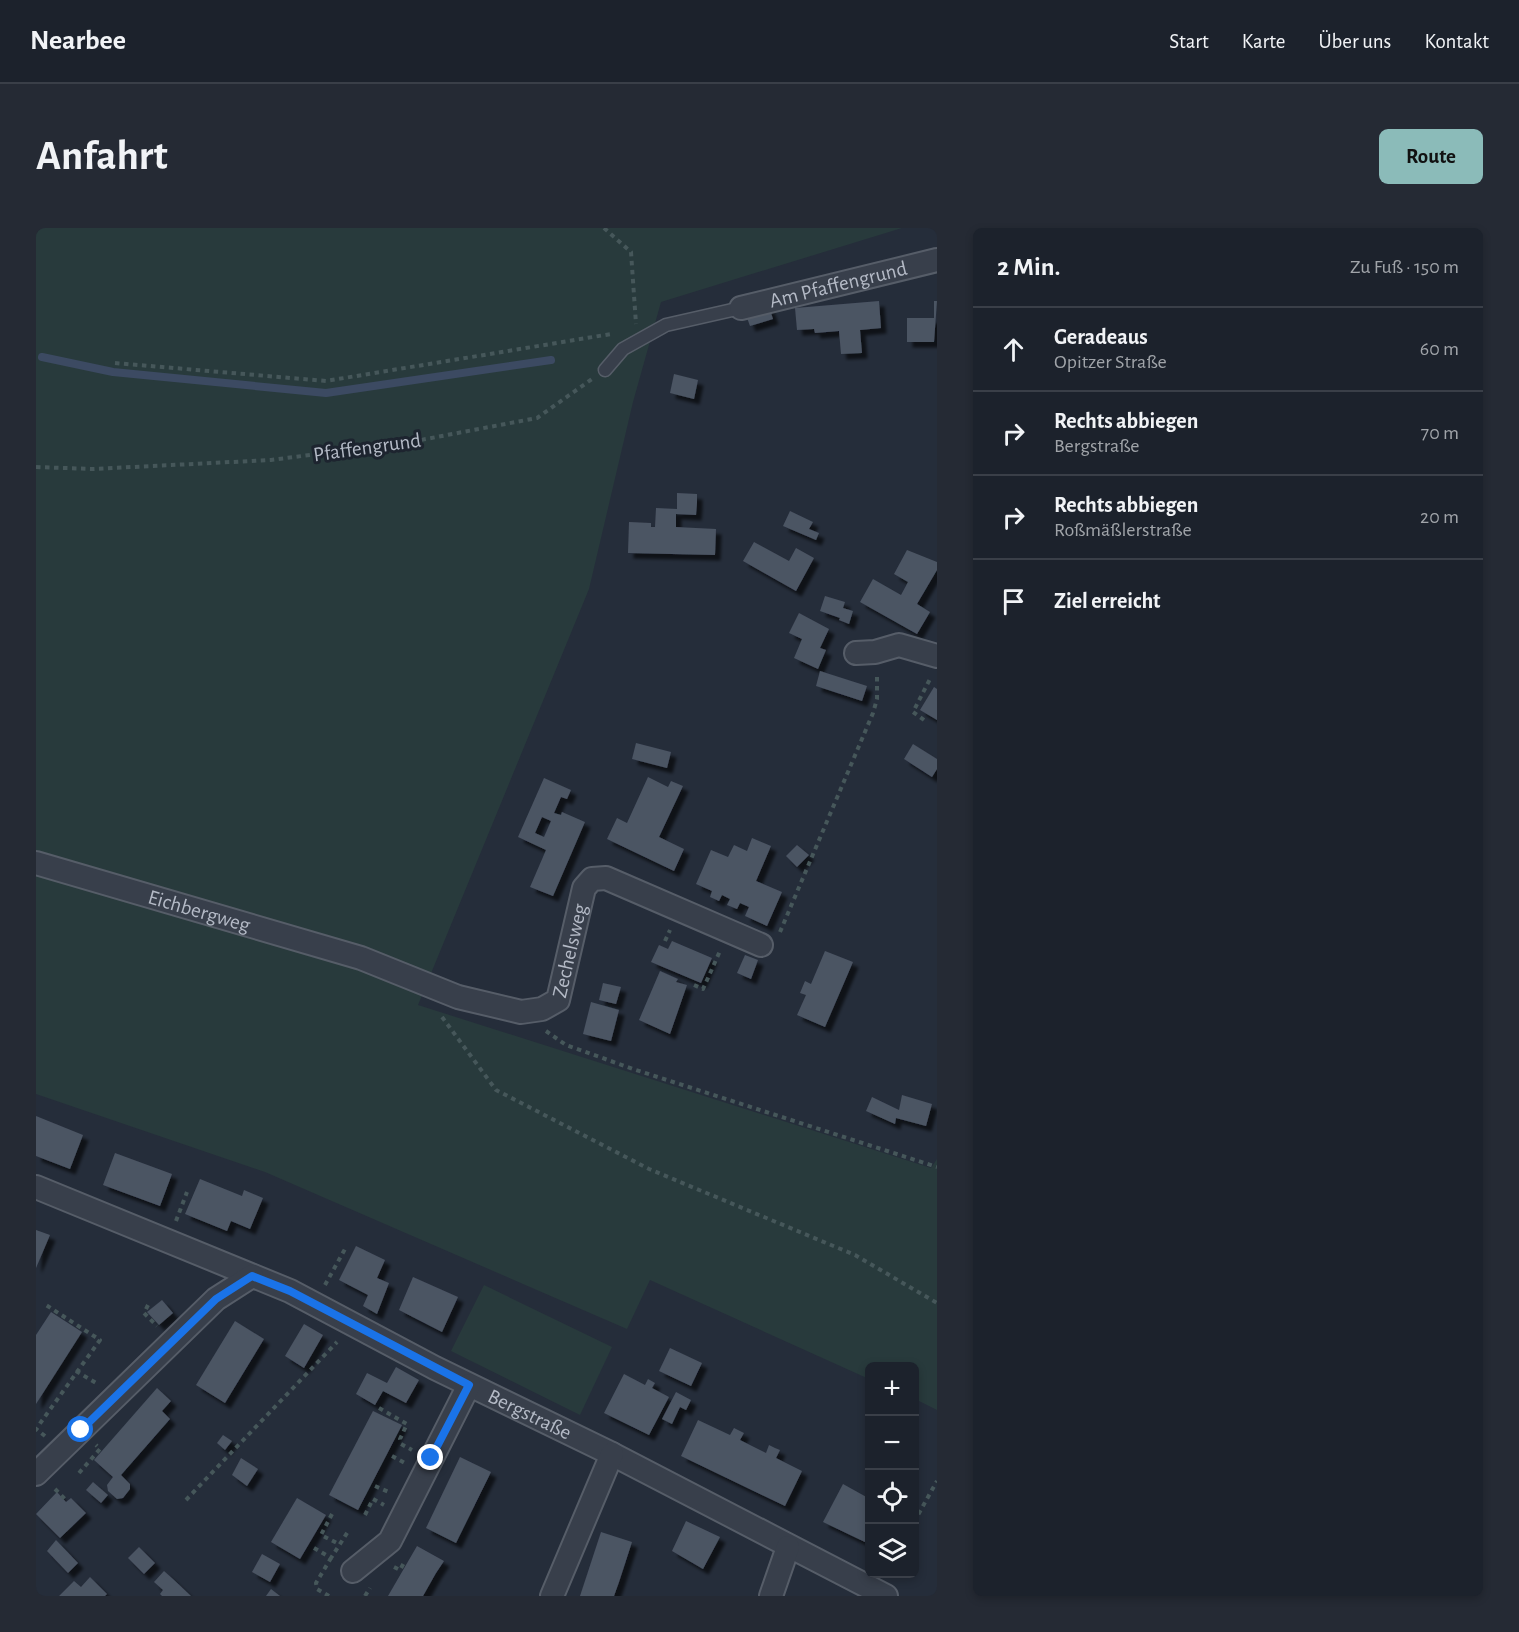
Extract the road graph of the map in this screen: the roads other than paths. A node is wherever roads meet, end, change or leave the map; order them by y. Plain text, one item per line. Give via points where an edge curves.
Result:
1 (937, 260) edge
2 (741, 308) joint
3 (605, 370) road end
4 (856, 653) dead end
5 (935, 664) edge
6 (36, 863) edge
7 (768, 943) road end
8 (361, 958) joint
9 (36, 1186) edge
10 (252, 1276) junction
11 (469, 1385) junction
12 (612, 1454) junction
13 (36, 1474) edge
14 (788, 1547) junction
15 (353, 1571) dead end
16 (552, 1596) edge
17 (771, 1596) edge
18 (886, 1596) edge

1 - 2 street, Am Pfaffengrund
2 - 3 lane via 666,326 623,349
4 - 5 street via 899,645
6 - 8 street, Eichbergweg
7 - 8 street, Zechelsweg via 606,878 592,879 584,888 558,1000 542,1009 521,1012 458,997
9 - 10 street, Bergstraße
10 - 11 street, Bergstraße via 290,1291
10 - 13 street via 216,1299
11 - 12 street, Bergstraße
11 - 15 street via 390,1541
12 - 14 street, Bergstraße
12 - 16 street
14 - 17 street
14 - 18 street, Bergstraße

